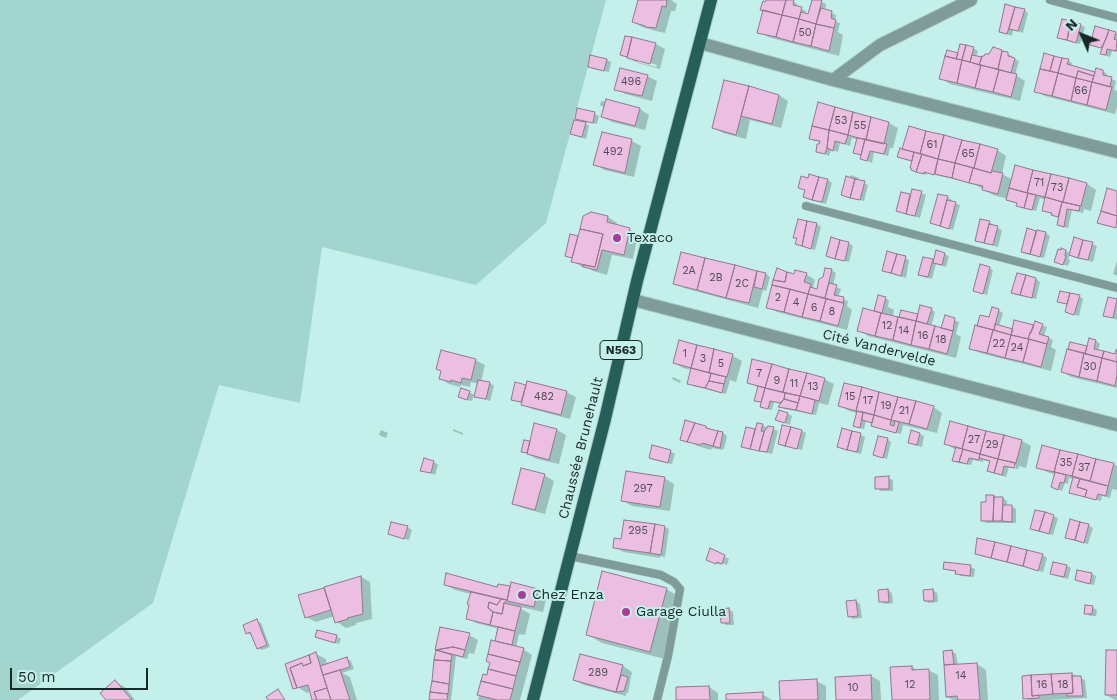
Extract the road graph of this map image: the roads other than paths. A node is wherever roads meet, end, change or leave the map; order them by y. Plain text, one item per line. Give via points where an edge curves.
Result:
1 (711, 0) edge
2 (971, 0) edge
3 (1050, 0) edge
4 (1117, 18) edge
5 (700, 43) junction
6 (833, 80) junction
7 (1117, 152) edge
8 (806, 206) dead end
9 (1117, 288) edge
10 (633, 300) junction
11 (1117, 425) edge
12 (570, 556) junction
13 (533, 700) edge
14 (657, 700) edge

1 - 5 main road, Chaussée Brunehault / N563
2 - 6 street via 880,45
3 - 4 lane
5 - 6 street
5 - 10 main road, Chaussée Brunehault / N563
6 - 7 street
8 - 9 lane
10 - 11 street, Cité Vandervelde
10 - 12 main road, Chaussée Brunehault / N563
12 - 13 main road, Chaussée Brunehault / N563
12 - 14 lane via 661,575 680,589

